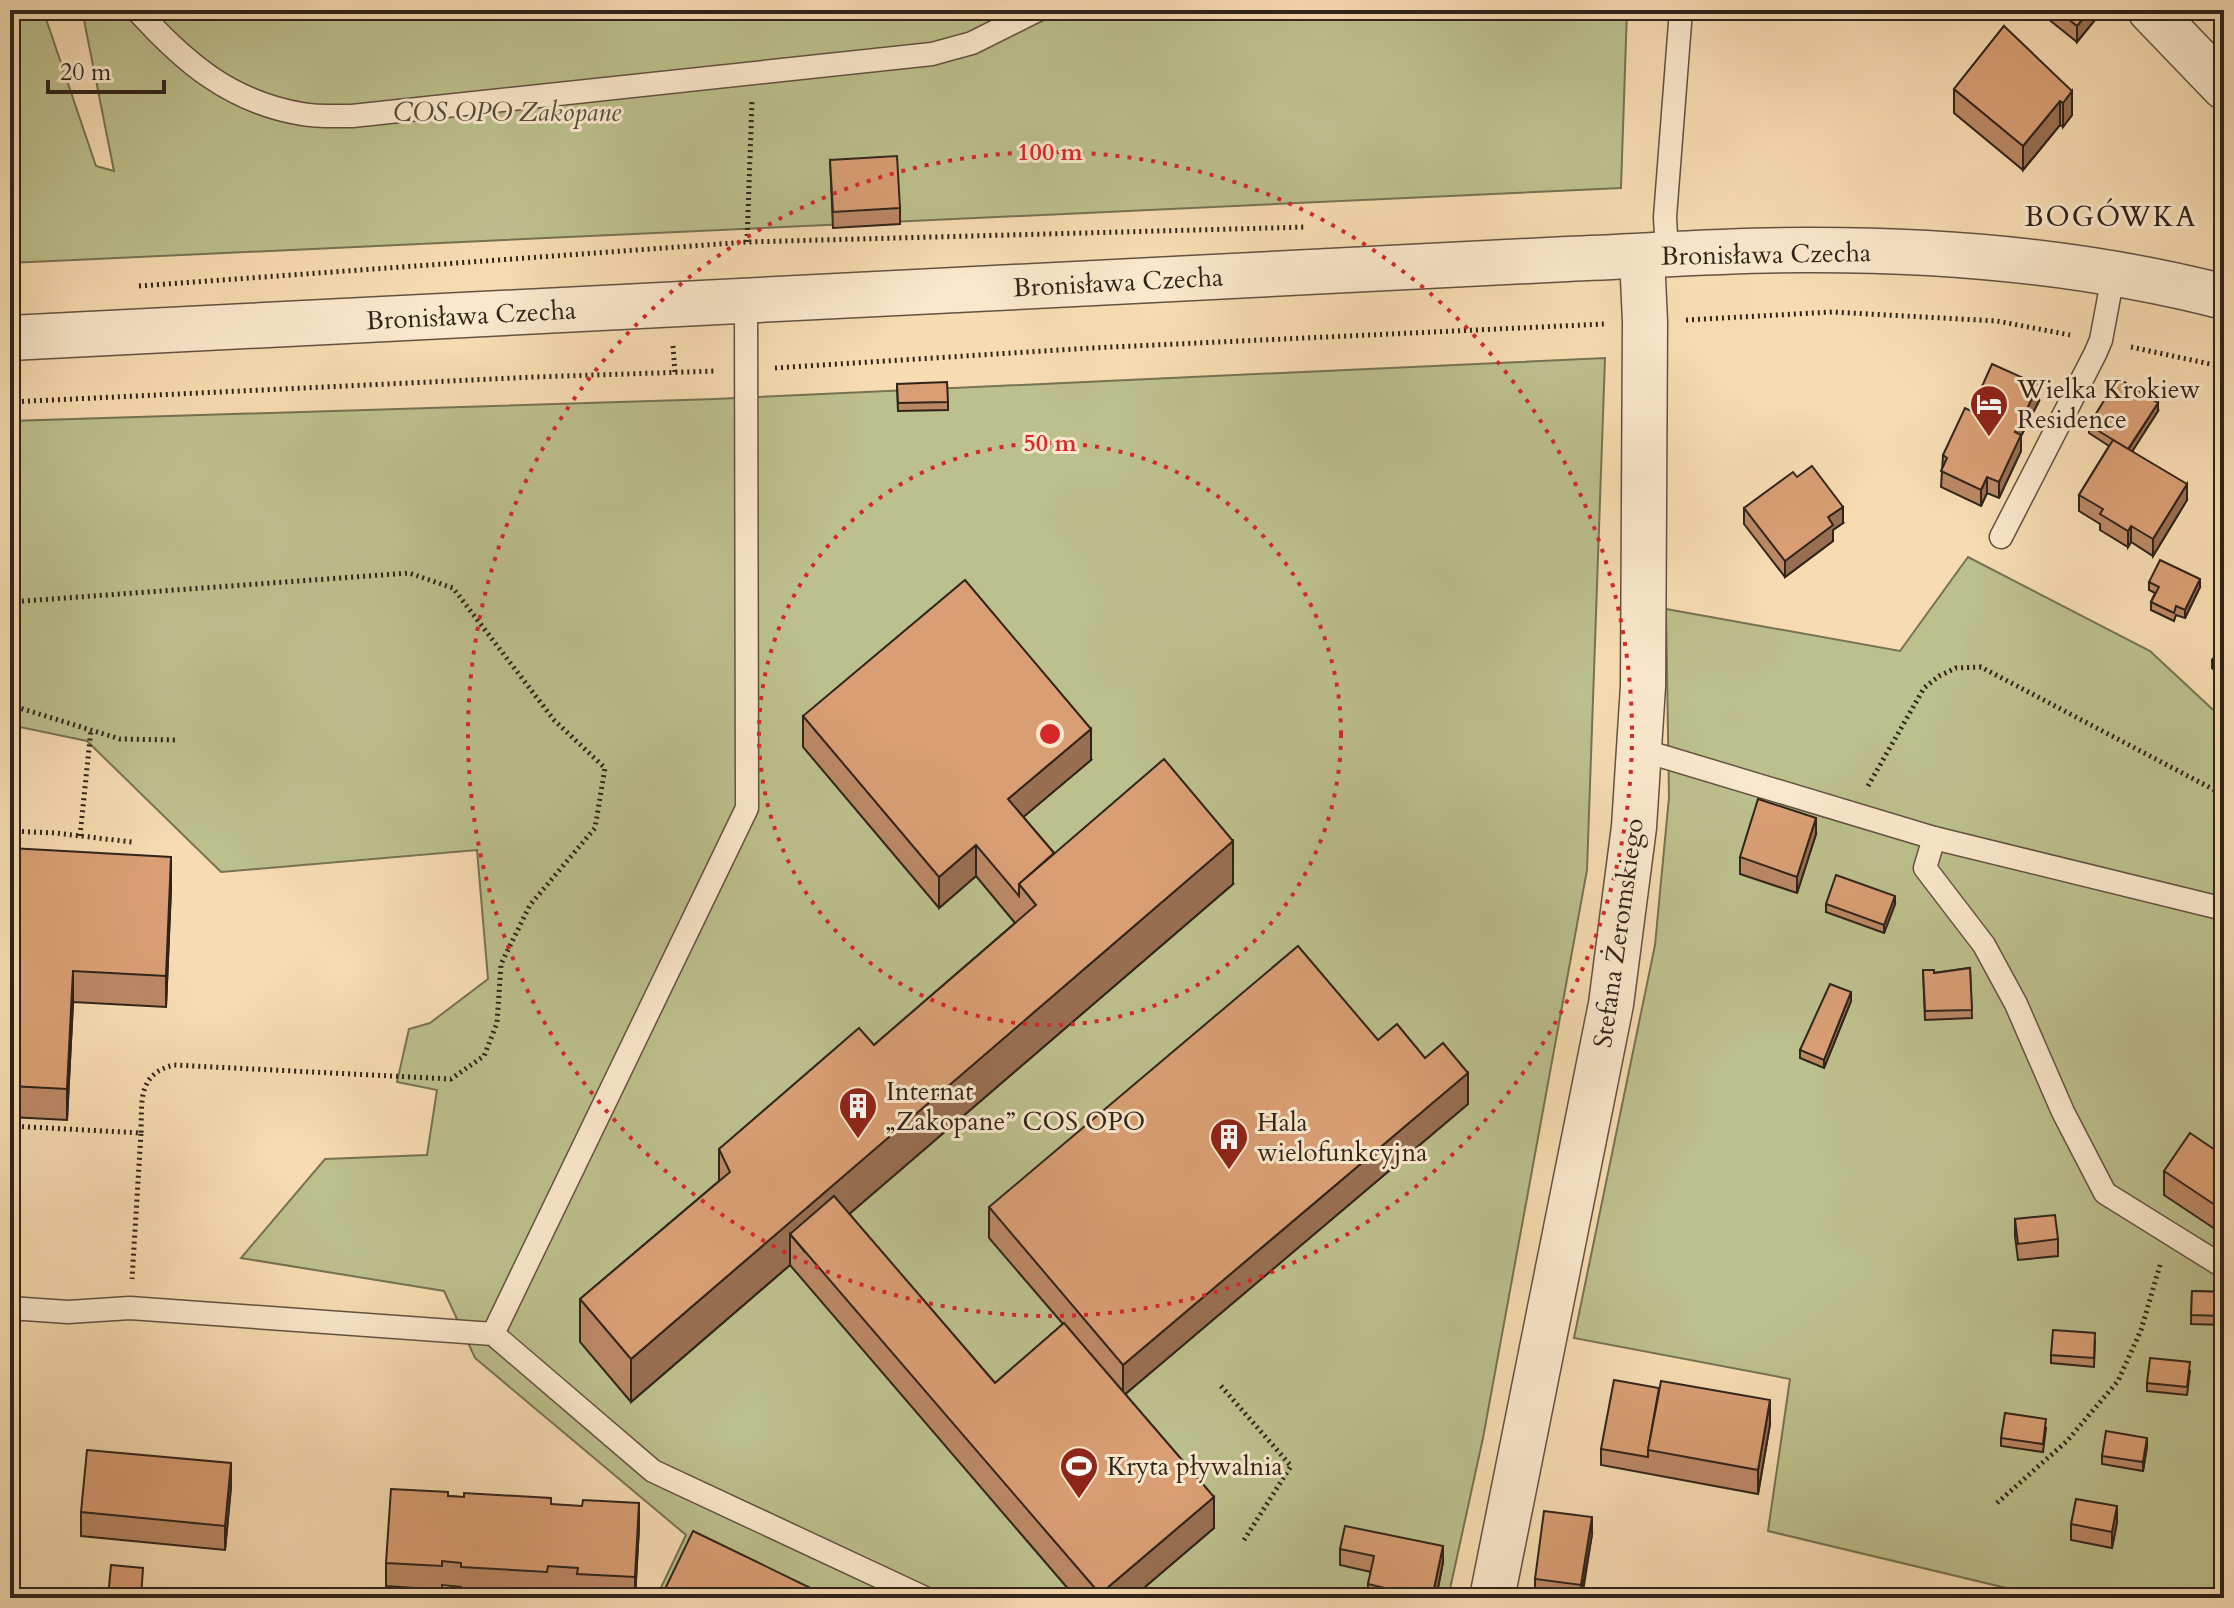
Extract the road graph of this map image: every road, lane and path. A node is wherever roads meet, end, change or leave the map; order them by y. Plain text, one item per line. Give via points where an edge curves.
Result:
1 (137, 10) edge
2 (1038, 10) edge
3 (1681, 10) edge
4 (2150, 10) edge
5 (2224, 87) edge
6 (752, 88) dead end
7 (747, 242) dead end
8 (1655, 256) junction
9 (2113, 276) junction
10 (2224, 297) edge
11 (746, 301) junction
12 (1645, 322) junction
13 (10, 338) edge
14 (2101, 340) junction
15 (2224, 367) edge
16 (745, 370) junction
17 (10, 402) edge
18 (2001, 537) dead end
19 (10, 602) edge
20 (10, 705) edge
21 (91, 729) junction
22 (178, 740) dead end
23 (1638, 749) junction
24 (2224, 795) edge
25 (1853, 814) junction
26 (10, 831) edge
27 (80, 836) junction
28 (1934, 838) junction
29 (132, 842) dead end
30 (2224, 909) edge
31 (10, 1126) edge
32 (141, 1133) junction
33 (2176, 1237) junction
34 (2224, 1267) edge
35 (10, 1308) edge
36 (130, 1308) junction
37 (493, 1334) junction
38 (1221, 1386) dead end
39 (1997, 1503) dead end
40 (1244, 1540) dead end
41 (925, 1598) edge
42 (1492, 1598) edge

1 - 2 lane via 174,50 219,83 267,106 305,115 352,116 932,54 972,43
3 - 8 lane via 1665,217
4 - 5 street
6 - 7 path
8 - 9 street, Bronisława Czecha via 1904,252
8 - 11 street, Bronisława Czecha
8 - 12 street, Stefana Żeromskiego
9 - 10 street, Bronisława Czecha
9 - 14 lane
11 - 13 street, Bronisława Czecha
11 - 16 lane
12 - 14 path via 1832,312 1997,321
12 - 16 path
12 - 23 street, Stefana Żeromskiego
14 - 15 path
14 - 18 lane
16 - 17 path
16 - 37 lane via 747,808
19 - 32 path via 409,573 453,588 554,720 605,768 595,828 530,905 501,964 497,1023 484,1056 451,1079 159,1068 143,1088
20 - 21 path
21 - 22 path via 120,739
21 - 27 path
23 - 25 lane
23 - 42 street, Stefana Żeromskiego via 1634,827 1611,1004
24 - 25 path via 1981,667 1956,668 1924,688
25 - 28 lane
26 - 27 path
27 - 29 path
28 - 30 lane
28 - 33 lane via 1925,868 1984,945 2105,1193
31 - 32 path
32 - 36 path
33 - 34 lane
33 - 39 path via 2157,1268 2141,1330 2118,1381 2067,1441
35 - 36 lane
36 - 37 lane
37 - 41 lane via 653,1471
38 - 40 path via 1291,1466

